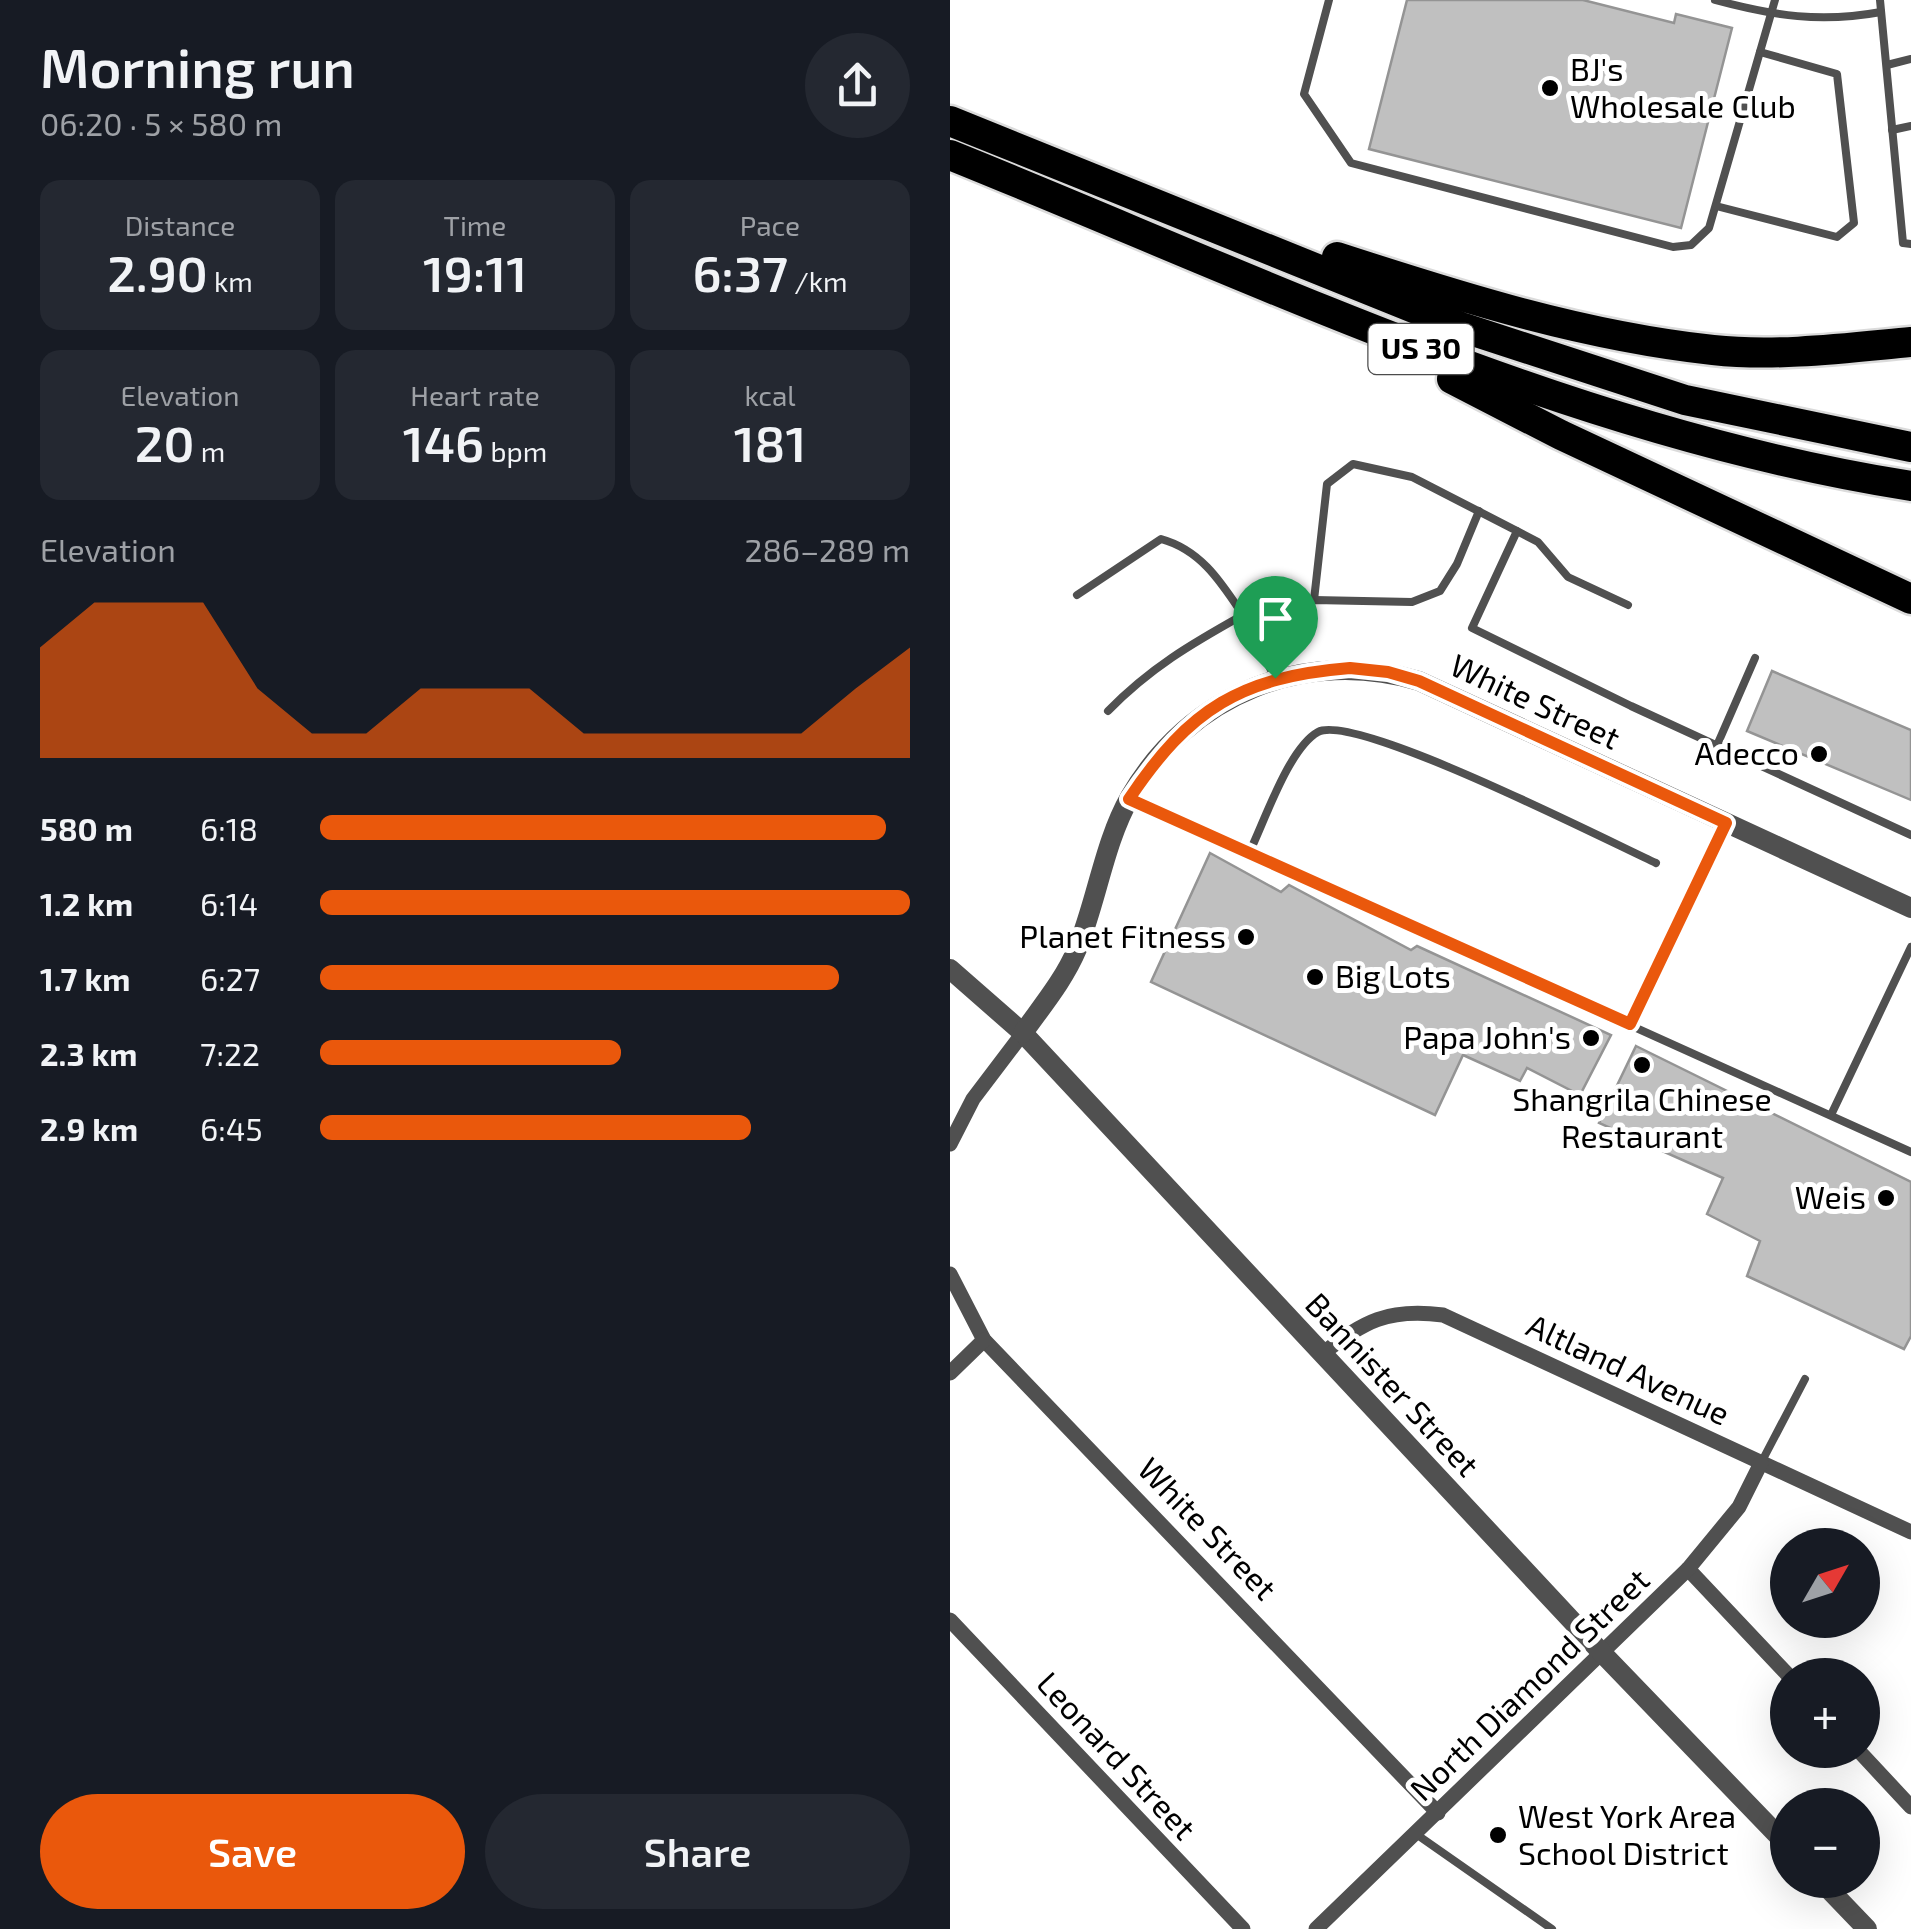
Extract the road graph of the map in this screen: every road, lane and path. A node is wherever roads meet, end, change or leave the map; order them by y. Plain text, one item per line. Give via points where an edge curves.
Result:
1 (1328, 0) edge
2 (1715, 0) edge
3 (1774, 0) edge
4 (1880, 0) edge
5 (1881, 12) junction
6 (1771, 14) junction
7 (1760, 52) junction
8 (1911, 59) edge
9 (1887, 66) junction
10 (950, 119) edge
11 (1911, 126) edge
12 (1892, 130) junction
13 (950, 155) edge
14 (1716, 206) junction
15 (1911, 244) edge
16 (1294, 296) junction
17 (1911, 342) edge
18 (1911, 447) edge
19 (1911, 486) edge
20 (1479, 511) junction
21 (1518, 531) junction
22 (1076, 595) dead end
23 (1911, 599) edge
24 (1314, 600) junction
25 (1628, 606) dead end
26 (1243, 616) junction
27 (1755, 658) dead end
28 (1275, 678) junction
29 (1108, 712) dead end
30 (1718, 744) junction
31 (1129, 799) junction
32 (1726, 823) junction
33 (1911, 835) edge
34 (1250, 850) junction
35 (1656, 863) dead end
36 (1911, 908) edge
37 (1911, 947) edge
38 (950, 969) edge
39 (1630, 1024) junction
40 (1022, 1032) junction
41 (1831, 1115) junction
42 (950, 1144) edge
43 (1911, 1152) edge
44 (950, 1274) edge
45 (984, 1340) junction
46 (1322, 1354) junction
47 (950, 1374) edge
48 (1805, 1379) dead end
49 (1761, 1463) junction
50 (1911, 1532) edge
51 (1688, 1569) junction
52 (950, 1620) edge
53 (1602, 1654) junction
54 (1772, 1658) edge
55 (1875, 1768) edge
56 (1911, 1807) edge
57 (1438, 1813) junction
58 (1770, 1827) edge
59 (1415, 1834) junction
60 (1837, 1898) edge
61 (1243, 1929) edge
62 (1316, 1929) edge
63 (1552, 1929) edge
64 (1867, 1929) edge

1 - 14 lane via 1304,94 1351,164 1673,247 1691,244 1709,228
2 - 6 lane
3 - 6 lane
4 - 5 lane
5 - 6 lane via 1836,20
5 - 9 lane
6 - 7 lane
7 - 14 lane
7 - 14 lane via 1837,74 1854,223 1837,236
8 - 9 lane
9 - 12 lane
10 - 17 highway via 1500,310 1716,351
10 - 18 highway, US 30 / US 30 via 1461,327 1685,400
11 - 12 lane
12 - 15 lane via 1903,242
13 - 16 highway, US 30 / US 30
16 - 19 highway, US 30 / US 30 via 1473,370 1609,414 1810,470
16 - 23 highway via 1561,436
20 - 21 lane
20 - 24 lane via 1440,591 1412,602
20 - 24 lane via 1412,477 1352,464 1327,484
21 - 25 lane via 1538,542 1568,577
21 - 30 lane via 1472,628
22 - 26 lane via 1161,539 1183,545 1206,564
24 - 26 lane
26 - 28 lane
26 - 29 lane via 1154,668
27 - 30 lane
28 - 31 street, White Street via 1208,710 1153,764
28 - 32 street, White Street via 1350,668 1419,681
30 - 33 lane
31 - 34 lane
31 - 40 street, White Street via 1076,950
32 - 36 street, White Street
32 - 39 lane
34 - 35 lane via 1298,752 1316,733 1339,728 1410,751
34 - 39 lane
37 - 41 lane
38 - 40 street, Bannister Street
39 - 41 lane
40 - 42 street, White Street
40 - 46 street, Bannister Street
41 - 43 lane
44 - 45 street, White Street
45 - 47 street
45 - 57 street, White Street
46 - 49 street, Altland Avenue via 1375,1318 1443,1315
46 - 53 street, Bannister Street
48 - 49 lane
49 - 50 street, Altland Avenue
49 - 51 street, North Diamond Street via 1739,1508
51 - 53 street, North Diamond Street
51 - 54 street
52 - 61 street, Leonard Street
53 - 57 street, North Diamond Street
53 - 58 street, Bannister Street
55 - 56 street
57 - 59 street, North Diamond Street
59 - 62 street, North Diamond Street
59 - 63 lane
60 - 64 street

